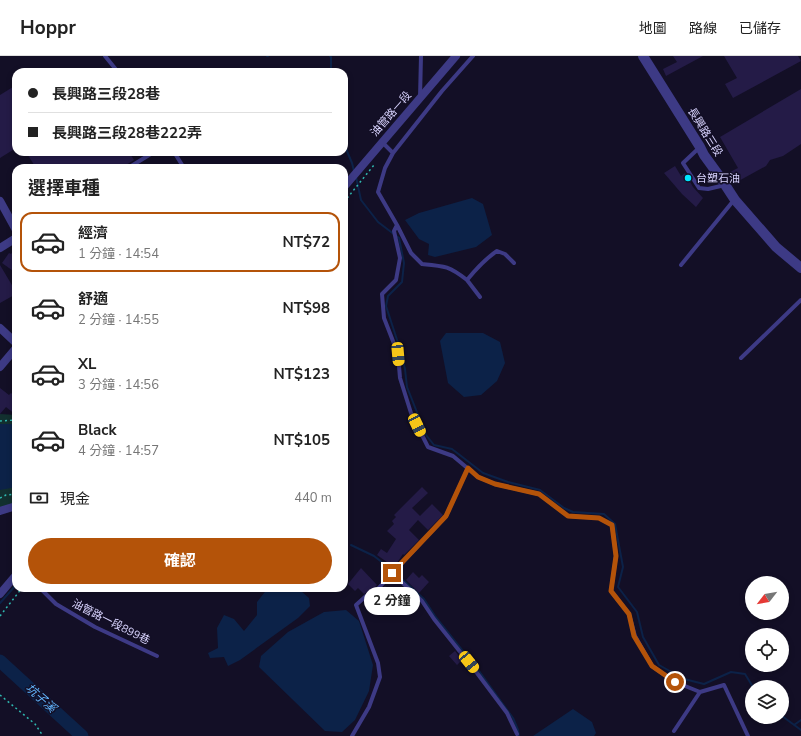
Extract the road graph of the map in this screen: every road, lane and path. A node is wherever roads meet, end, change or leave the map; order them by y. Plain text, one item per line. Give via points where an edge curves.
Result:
1 (106, 56) edge
2 (421, 56) edge
3 (456, 56) edge
4 (473, 56) edge
5 (643, 56) edge
6 (115, 68) edge
7 (420, 98) junction
8 (382, 142) junction
9 (700, 147) junction
10 (393, 153) junction
11 (148, 156) edge
12 (134, 164) edge
13 (348, 182) edge
14 (359, 183) dead end
15 (725, 185) junction
16 (348, 197) edge
17 (735, 200) junction
18 (0, 201) edge
19 (12, 223) edge
20 (397, 225) junction
21 (12, 240) edge
22 (0, 248) edge
23 (514, 263) dead end
24 (681, 265) dead end
25 (801, 268) edge
26 (467, 280) junction
27 (480, 297) dead end
28 (801, 300) edge
29 (0, 328) edge
30 (12, 339) edge
31 (12, 352) edge
32 (741, 358) dead end
33 (0, 366) edge
34 (12, 420) edge
35 (0, 421) edge
36 (468, 468) junction
37 (12, 494) edge
38 (0, 498) edge
39 (12, 507) edge
40 (0, 511) edge
41 (392, 573) junction
42 (12, 580) edge
43 (19, 592) edge
44 (44, 592) edge
45 (0, 594) edge
46 (0, 616) edge
47 (157, 656) dead end
48 (700, 692) junction
49 (0, 695) edge
50 (674, 731) dead end
51 (517, 734) dead end
52 (43, 736) edge
53 (352, 736) edge
54 (748, 736) edge

1 - 6 lane
2 - 7 lane
3 - 7 street, 油管路一段
4 - 10 lane
5 - 9 street, 長興路三段
7 - 8 street, 油管路一段
8 - 10 lane
8 - 13 street, 油管路一段
9 - 15 street, 長興路三段
9 - 15 lane via 683,163 699,188 708,189
10 - 20 lane via 385,168 378,192
11 - 12 lane
14 - 16 path
15 - 17 street, 長興路三段
17 - 24 lane
17 - 25 street, 長興路三段 via 776,247
18 - 19 street
20 - 26 lane via 411,253 422,264 445,266
20 - 36 lane via 394,231 400,258 396,280 382,294 384,318 398,354 400,378 411,413 428,447 453,456
21 - 22 street
23 - 26 lane via 505,254 497,251
26 - 27 lane
28 - 32 lane
29 - 30 street
31 - 33 street
34 - 35 path
36 - 41 lane via 446,516
36 - 48 lane via 478,477 495,484 539,494 568,516 599,518 612,525 616,556 611,591 629,614 634,636 652,666 675,682
37 - 38 path
39 - 40 street
41 - 51 lane via 422,601 507,713
41 - 53 lane via 373,594 366,596 356,605 378,663 380,677 368,707
42 - 45 street
43 - 46 path
44 - 47 lane, 油管路一段899巷 via 56,604
48 - 50 lane
48 - 54 lane via 724,685
49 - 52 path via 35,724

